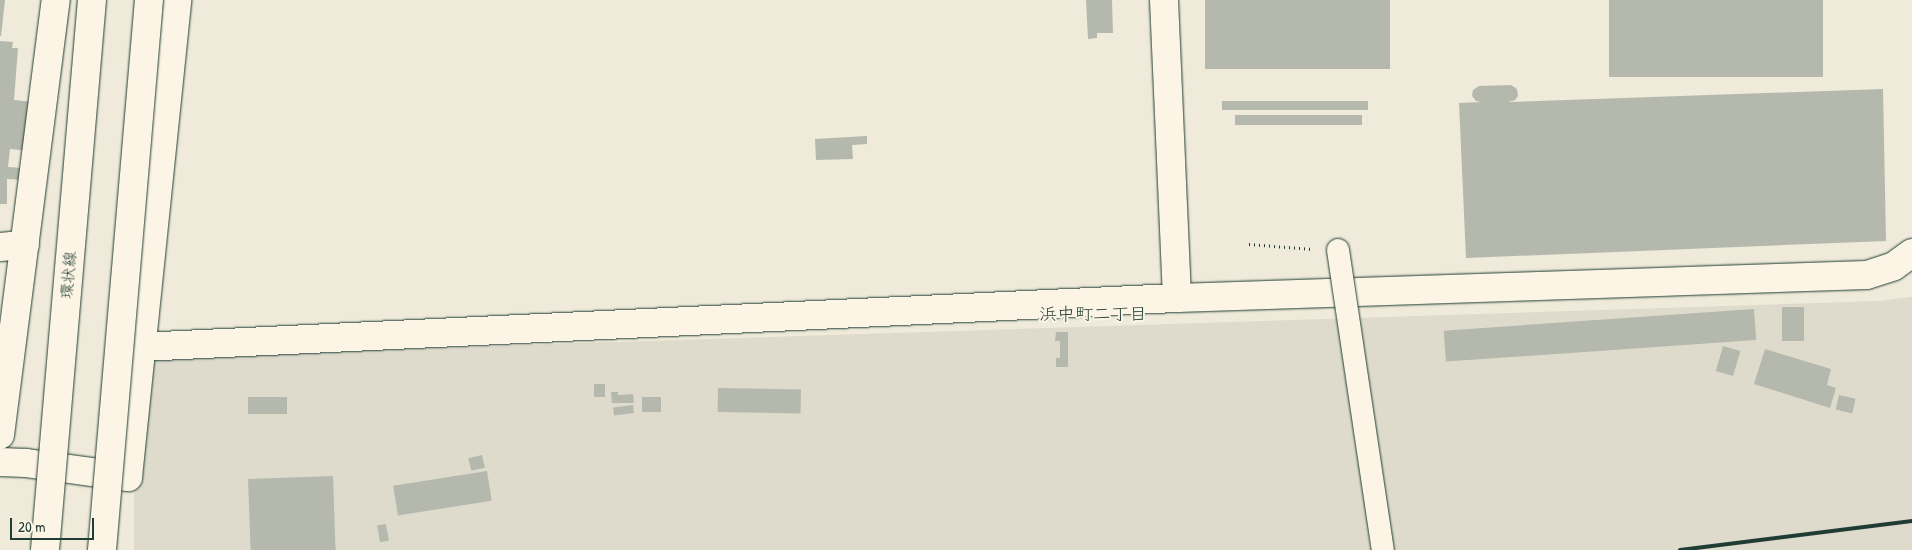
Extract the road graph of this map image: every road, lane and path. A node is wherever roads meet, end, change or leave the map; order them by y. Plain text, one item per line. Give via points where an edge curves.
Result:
1 (56, 0) edge
2 (92, 0) edge
3 (149, 0) edge
4 (177, 0) edge
5 (1164, 0) edge
6 (1249, 244) dead end
7 (13, 246) edge
8 (1338, 250) joint
9 (1912, 253) edge
10 (1177, 298) junction
11 (140, 347) junction
12 (0, 435) edge
13 (0, 462) edge
14 (44, 550) edge
15 (102, 550) edge
16 (1382, 550) edge

1 - 7 street
2 - 14 street, 環状線, bridge
3 - 15 street, bridge
4 - 11 street
5 - 10 street
6 - 8 path
7 - 12 street
8 - 16 street, bridge
9 - 10 street via 1894,266 1867,275
10 - 11 street
11 - 13 street via 128,477

